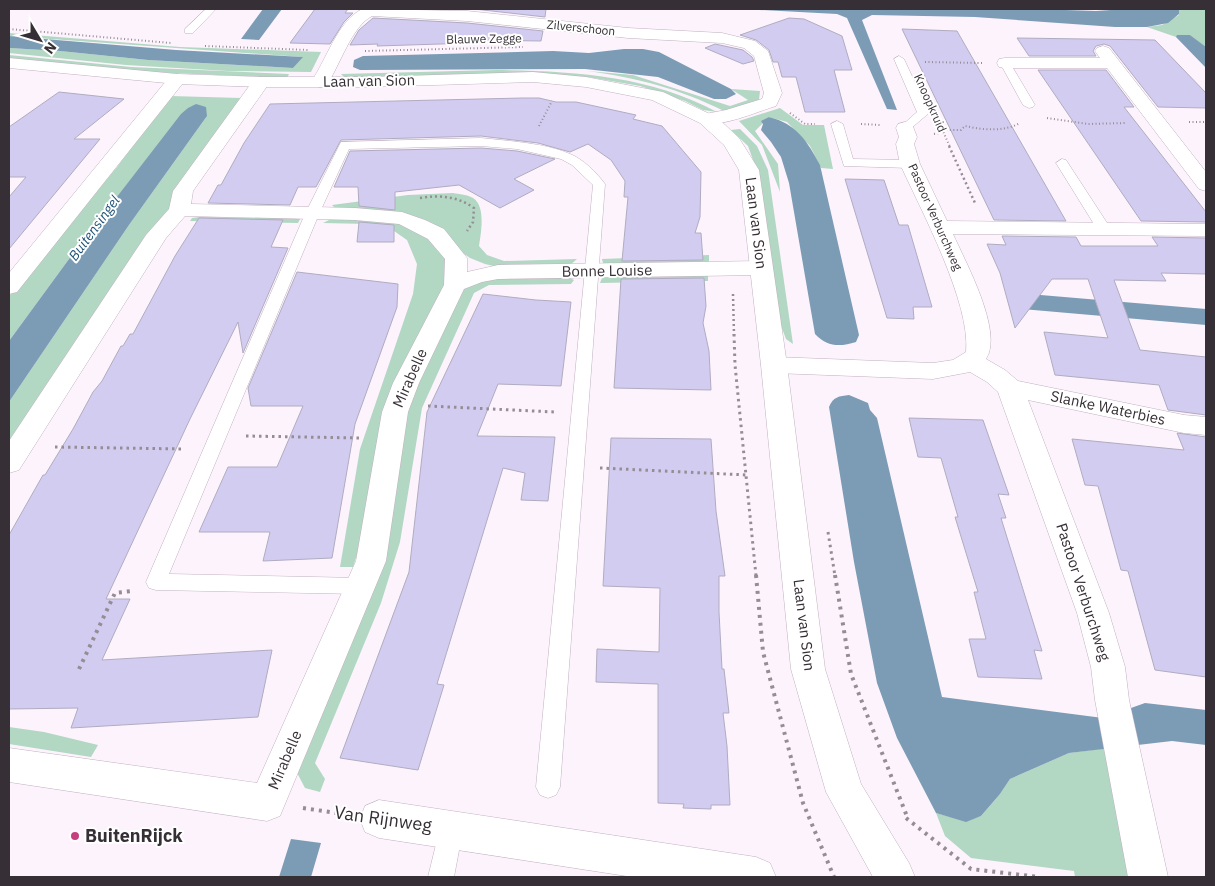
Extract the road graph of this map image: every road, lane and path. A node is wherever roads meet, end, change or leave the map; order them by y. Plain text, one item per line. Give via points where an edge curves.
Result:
1 (211, 9) edge
2 (9, 29) edge
3 (190, 31) dead end
4 (172, 43) dead end
5 (199, 45) dead end
6 (525, 47) dead end
7 (336, 52) junction
8 (899, 59) dead end
9 (922, 62) dead end
10 (9, 63) edge
11 (1005, 64) junction
12 (177, 79) junction
13 (261, 82) junction
14 (320, 82) junction
15 (554, 98) dead end
16 (1029, 105) dead end
17 (1043, 117) dead end
18 (706, 119) junction
19 (1027, 119) dead end
20 (1156, 122) junction
21 (1206, 122) edge
22 (837, 124) dead end
23 (939, 124) dead end
24 (942, 130) junction
25 (906, 132) junction
26 (528, 147) junction
27 (1062, 163) dead end
28 (910, 164) junction
29 (1206, 185) edge
30 (180, 210) junction
31 (312, 214) junction
32 (939, 226) junction
33 (986, 227) junction
34 (1104, 228) junction
35 (1206, 230) edge
36 (762, 268) junction
37 (591, 271) junction
38 (454, 285) junction
39 (9, 287) edge
40 (972, 362) junction
41 (774, 365) junction
42 (1010, 388) junction
43 (398, 404) junction
44 (579, 413) junction
45 (1206, 426) edge
46 (391, 438) junction
47 (215, 443) junction
48 (14, 455) edge
49 (574, 467) junction
50 (747, 475) dead end
51 (156, 582) junction
52 (360, 586) junction
53 (79, 669) dead end
54 (9, 765) edge
55 (548, 787) dead end
56 (267, 803) junction
57 (853, 810) junction
58 (901, 814) dead end
59 (378, 819) joint
60 (813, 825) dead end
61 (451, 828) junction
62 (442, 877) edge
63 (756, 877) edge
64 (895, 877) edge
65 (1039, 877) edge
66 (1148, 877) edge

1 - 3 lane
2 - 4 path
5 - 7 path, Blauwe Zegge
6 - 7 path, Blauwe Zegge
7 - 14 street, Zilverschoon via 328,73
7 - 18 street, Zilverschoon via 360,15 368,11 467,16 628,33 722,38 749,44 762,54 774,93 770,102
8 - 25 lane via 923,113
9 - 11 path, Knoopkruid
10 - 12 street, Laan van Sion
11 - 16 lane
11 - 20 street via 1108,57
12 - 13 street, Laan van Sion
12 - 39 street
13 - 14 street, Laan van Sion
13 - 30 street via 183,191
14 - 18 street, Laan van Sion via 533,77 586,82 657,96
15 - 26 path
17 - 20 path via 1088,124
18 - 36 street, Laan van Sion via 732,142 749,170
19 - 24 path via 1010,129 965,126 961,130
20 - 21 path
20 - 29 street
22 - 28 lane via 848,163
23 - 24 path, Knoopkruid
24 - 25 path via 922,137
24 - 33 path, Knoopkruid
25 - 28 street, Pastoor Verburchweg
26 - 31 lane via 481,142 346,145
26 - 37 lane via 565,156 600,184
27 - 34 lane
28 - 32 street, Pastoor Verburchweg
30 - 31 street, Mirabelle
30 - 48 street via 157,235
31 - 38 street, Mirabelle via 402,218 418,224 436,234 456,258
31 - 47 lane
32 - 33 street
32 - 40 street, Pastoor Verburchweg via 962,276 981,341
33 - 34 street
34 - 35 street
36 - 37 street, Bonne Louise
36 - 41 street, Laan van Sion
37 - 38 street, Bonne Louise via 498,272
37 - 44 lane
38 - 43 street, Mirabelle
40 - 41 street via 934,371
40 - 42 street
41 - 57 street, Laan van Sion via 808,669
42 - 45 street, Slanke Waterbies
42 - 66 street, Pastoor Verburchweg via 1093,613 1108,667
43 - 44 path
43 - 46 street, Mirabelle
44 - 49 lane
46 - 47 path
46 - 52 street, Mirabelle via 371,561
47 - 48 path
47 - 51 lane
49 - 50 path
49 - 55 lane
51 - 52 lane
51 - 53 path via 138,591 115,593
52 - 56 street, Mirabelle
54 - 56 street
56 - 59 path, Van Rijnweg
57 - 60 path
57 - 64 street, Laan van Sion
58 - 65 path via 971,869
59 - 61 street, Van Rijnweg
61 - 62 lane
61 - 63 street, Van Rijnweg

